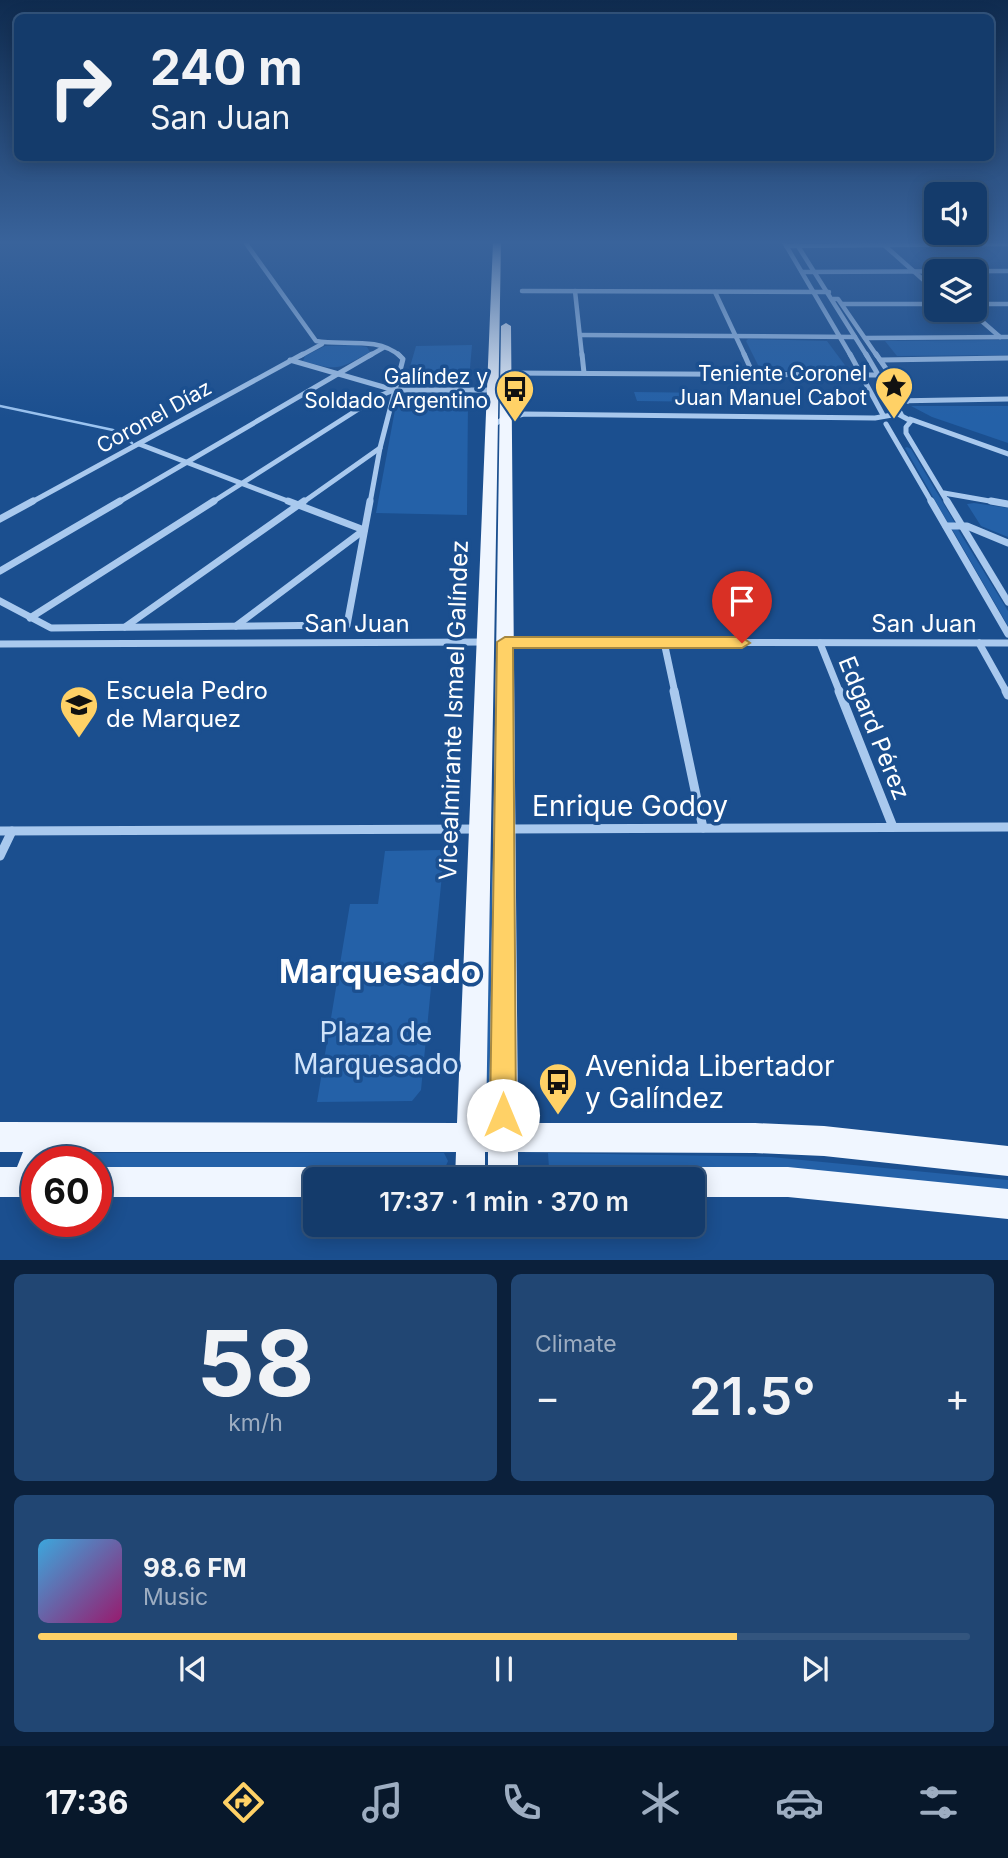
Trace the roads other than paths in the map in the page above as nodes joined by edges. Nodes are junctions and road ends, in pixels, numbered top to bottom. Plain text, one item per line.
1 (287, 301) edge
2 (498, 301) edge
3 (506, 301) edge
4 (576, 301) edge
5 (719, 301) edge
6 (820, 301) edge
7 (834, 301) edge
8 (839, 301) edge
9 (842, 304) junction
10 (924, 304) edge
11 (987, 304) edge
12 (1008, 304) edge
13 (983, 322) edge
14 (580, 335) junction
15 (735, 336) junction
16 (841, 337) junction
17 (855, 337) junction
18 (1000, 337) junction
19 (1008, 337) edge
20 (865, 338) junction
21 (313, 339) junction
22 (324, 343) junction
23 (383, 348) junction
24 (848, 350) junction
25 (862, 350) junction
26 (873, 350) junction
27 (309, 351) junction
28 (1008, 358) edge
29 (290, 360) junction
30 (880, 360) junction
31 (506, 373) junction
32 (584, 373) junction
33 (337, 374) junction
34 (753, 374) junction
35 (861, 375) junction
36 (877, 375) junction
37 (394, 390) junction
38 (499, 390) junction
39 (1008, 399) edge
40 (892, 401) junction
41 (908, 401) junction
42 (901, 415) junction
43 (882, 416) junction
44 (910, 419) junction
45 (499, 422) junction
46 (886, 424) junction
47 (906, 427) junction
48 (139, 443) junction
49 (380, 448) junction
50 (1008, 454) edge
51 (185, 462) junction
52 (240, 483) junction
53 (944, 493) junction
54 (1008, 504) edge
55 (299, 505) junction
56 (0, 519) edge
57 (946, 526) junction
58 (962, 526) junction
59 (364, 530) junction
60 (1008, 543) edge
61 (0, 571) edge
62 (0, 601) edge
63 (1008, 602) edge
64 (30, 618) junction
65 (236, 626) junction
66 (124, 628) junction
67 (1008, 634) edge
68 (495, 642) junction
69 (664, 642) junction
70 (820, 643) junction
71 (979, 643) junction
72 (1008, 643) edge
73 (0, 644) edge
74 (1008, 695) edge
75 (893, 827) junction
76 (1008, 827) edge
77 (703, 828) junction
78 (492, 829) junction
79 (0, 831) edge
80 (12, 831) junction
81 (0, 856) edge
82 (471, 1136) junction
83 (503, 1136) junction
84 (0, 1137) edge
85 (43, 1137) junction
86 (39, 1146) edge
87 (1008, 1161) edge
88 (470, 1167) edge
89 (503, 1167) edge
90 (112, 1182) edge
91 (303, 1182) edge
92 (705, 1182) edge
93 (1008, 1204) edge

1 - 21 street
2 - 38 main road, Vicealmirante Ismael Galíndez
3 - 31 main road, Vicealmirante Ismael Galíndez
4 - 14 street
5 - 15 street
6 - 16 street
7 - 17 street
8 - 9 street
9 - 10 street
9 - 20 street
11 - 12 street
13 - 18 street
14 - 15 street
14 - 32 street
15 - 16 street
15 - 34 street
16 - 17 street
16 - 24 street
17 - 25 street
18 - 19 street
18 - 20 street
20 - 26 street
21 - 22 street
21 - 27 street
22 - 23 street
22 - 27 street, Coronel Díaz
23 - 33 street
23 - 37 street
24 - 25 street
24 - 35 street
25 - 26 street
25 - 36 street
26 - 30 street
27 - 29 street, Coronel Díaz
28 - 30 street
29 - 33 street
29 - 48 street, Coronel Díaz
30 - 41 street
31 - 32 street
31 - 38 main road, Vicealmirante Ismael Galíndez
32 - 34 street
33 - 37 street
33 - 51 street
34 - 35 street
35 - 36 street
35 - 43 street
36 - 40 street
37 - 38 street
37 - 49 street
37 - 52 street
38 - 45 main road, Vicealmirante Ismael Galíndez
39 - 41 street
40 - 41 street
40 - 42 street
42 - 43 street
42 - 44 street
43 - 45 street
43 - 46 street
44 - 47 street
44 - 50 street
45 - 68 main road, Vicealmirante Ismael Galíndez
46 - 47 street
46 - 57 street
47 - 53 street
48 - 51 street
48 - 56 street, Coronel Díaz
49 - 55 street
49 - 59 street
51 - 52 street
51 - 61 street
52 - 55 street
52 - 64 street
53 - 54 street
53 - 58 street
55 - 59 street
55 - 66 street
57 - 58 street
57 - 67 street
58 - 60 street
58 - 63 street
59 - 65 street
59 - 65 street
62 - 64 street
64 - 66 street
65 - 66 street
68 - 69 street, San Juan
68 - 73 street, San Juan
68 - 78 main road, Vicealmirante Ismael Galíndez
69 - 70 street, San Juan
69 - 77 street
70 - 71 street, San Juan
70 - 75 street, Edgard Pérez
71 - 72 street, San Juan
71 - 74 street
75 - 76 street, Enrique Godoy
75 - 77 street, Enrique Godoy
77 - 78 street, Enrique Godoy
78 - 80 street, Enrique Godoy
78 - 82 main road, Vicealmirante Ismael Galíndez
78 - 83 main road, Vicealmirante Ismael Galíndez
79 - 80 street, Enrique Godoy
80 - 81 street
82 - 83 main road
82 - 85 main road
82 - 88 main road, Vicealmirante Ismael Galíndez
83 - 87 main road
83 - 89 main road, Vicealmirante Ismael Galíndez
84 - 85 main road
85 - 86 main road
90 - 91 main road
92 - 93 main road

